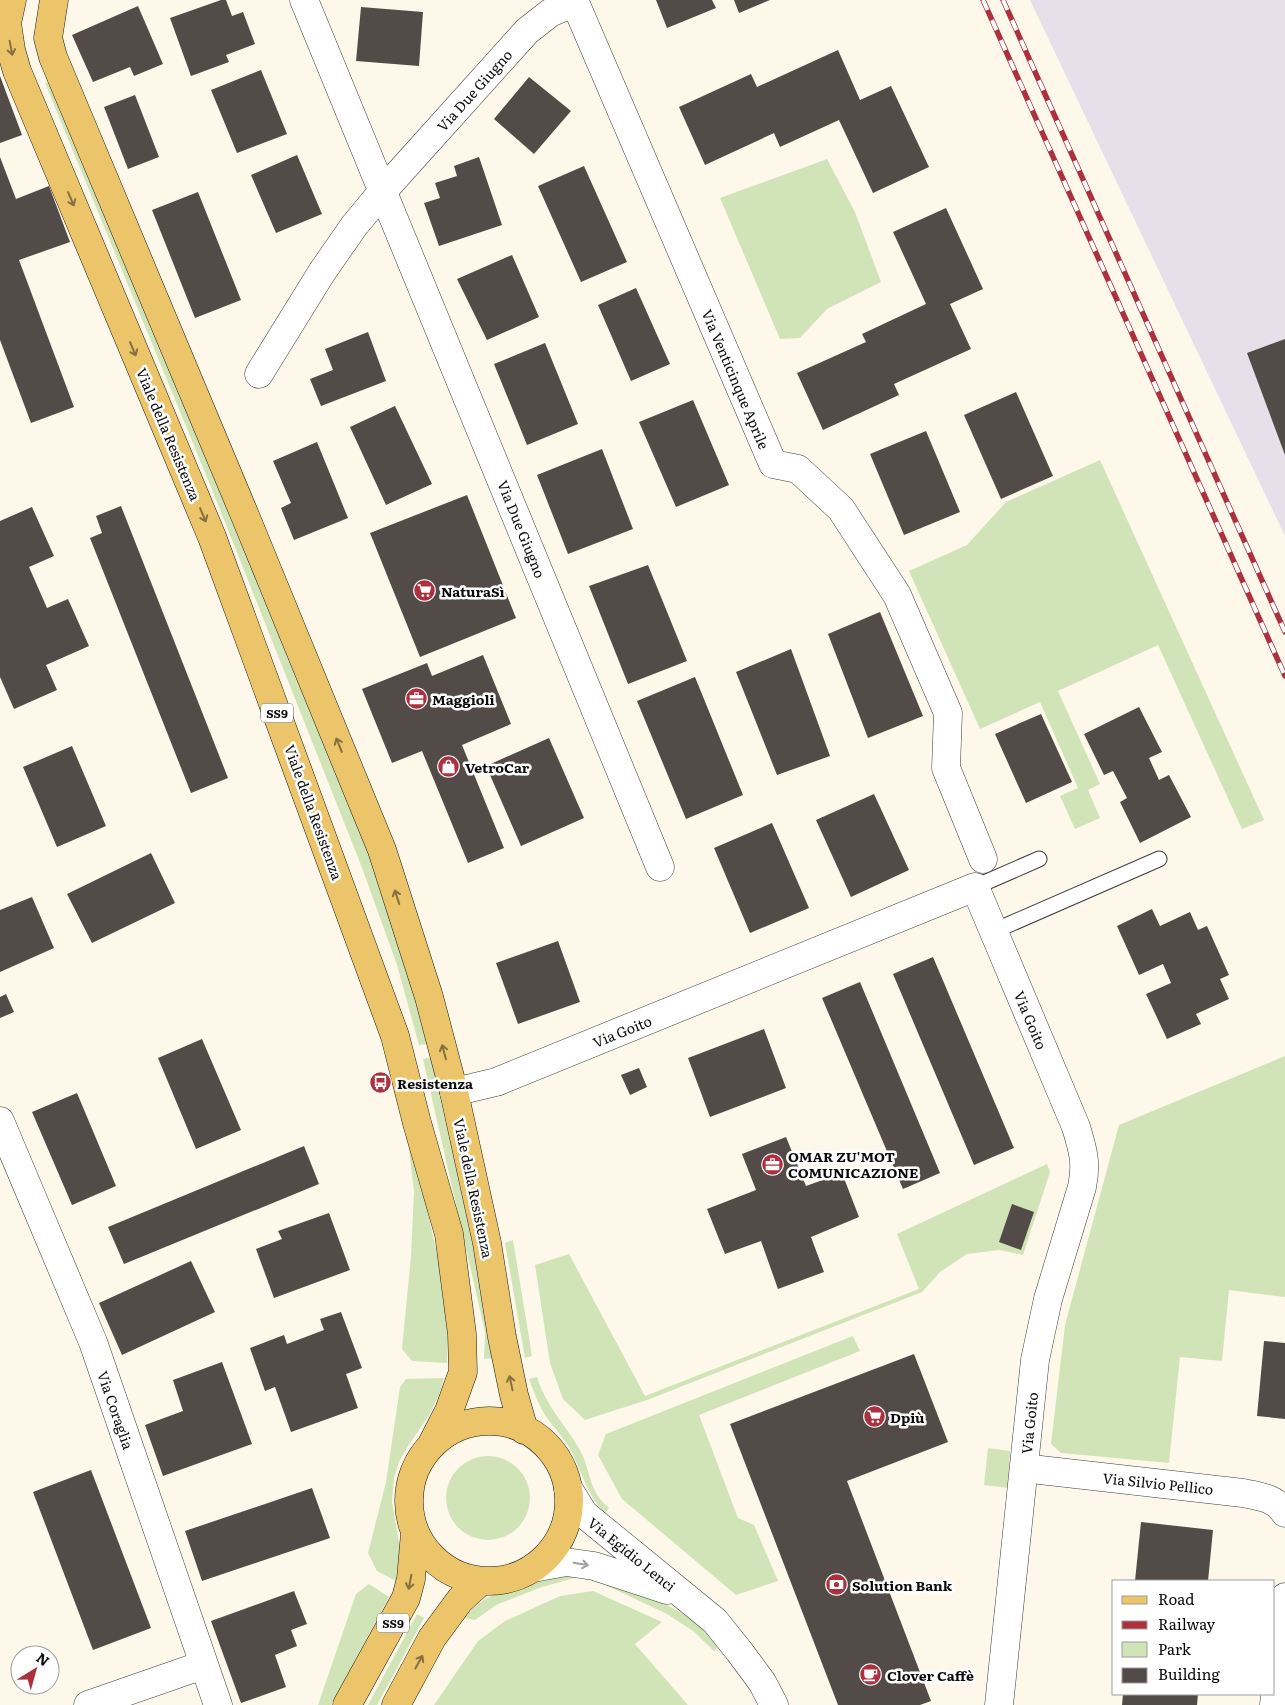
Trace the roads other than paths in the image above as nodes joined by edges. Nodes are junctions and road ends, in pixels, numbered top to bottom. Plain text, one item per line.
1 (12, 0) edge
2 (54, 0) edge
3 (304, 0) edge
4 (575, 1) edge
5 (383, 191) junction
6 (259, 374) dead end
7 (983, 859) dead end
8 (1159, 859) dead end
9 (1039, 860) dead end
10 (660, 867) dead end
11 (975, 888) junction
12 (994, 931) junction
13 (454, 1092) junction
14 (0, 1121) edge
15 (524, 1430) junction
16 (432, 1444) junction
17 (1025, 1467) junction
18 (568, 1488) junction
19 (1285, 1513) edge
20 (415, 1533) junction
21 (533, 1568) junction
22 (482, 1581) junction
23 (682, 1595) junction
24 (1285, 1597) edge
25 (203, 1665) junction
26 (88, 1705) edge
27 (218, 1705) edge
28 (347, 1705) edge
29 (396, 1705) edge
30 (774, 1705) edge
31 (1000, 1705) edge
32 (1274, 1705) edge

1 -> 16 main road, Viale della Resistenza / SS9
13 -> 2 main road, Viale della Resistenza
3 - 5 street, Via Due Giugno
4 - 5 street, Via Due Giugno
4 - 7 street, Via Venticinque Aprile
5 - 6 street, Via Due Giugno
5 - 10 street, Via Due Giugno
8 - 12 lane
9 - 11 lane
11 - 12 street, Via Goito
11 - 13 street, Via Goito
12 - 17 street, Via Goito
15 -> 13 main road, Viale della Resistenza
14 - 25 street, Via Coraglia
15 - 16 main road, Viale della Resistenza
15 - 18 main road, Viale della Resistenza
16 - 20 main road, Viale della Resistenza
17 - 19 street, Via Silvio Pellico
17 - 31 street, Via Goito
18 - 21 main road, Viale della Resistenza
18 - 23 street, Via Egidio Lenci
20 - 22 main road, Viale della Resistenza
20 -> 28 main road, Viale della Resistenza / SS9
21 - 22 main road, Viale della Resistenza
21 -> 23 street, Via Egidio Lenci
29 -> 22 main road
23 - 30 street, Via Egidio Lenci
24 - 32 street
25 - 26 street
25 - 27 street, Via Coraglia

